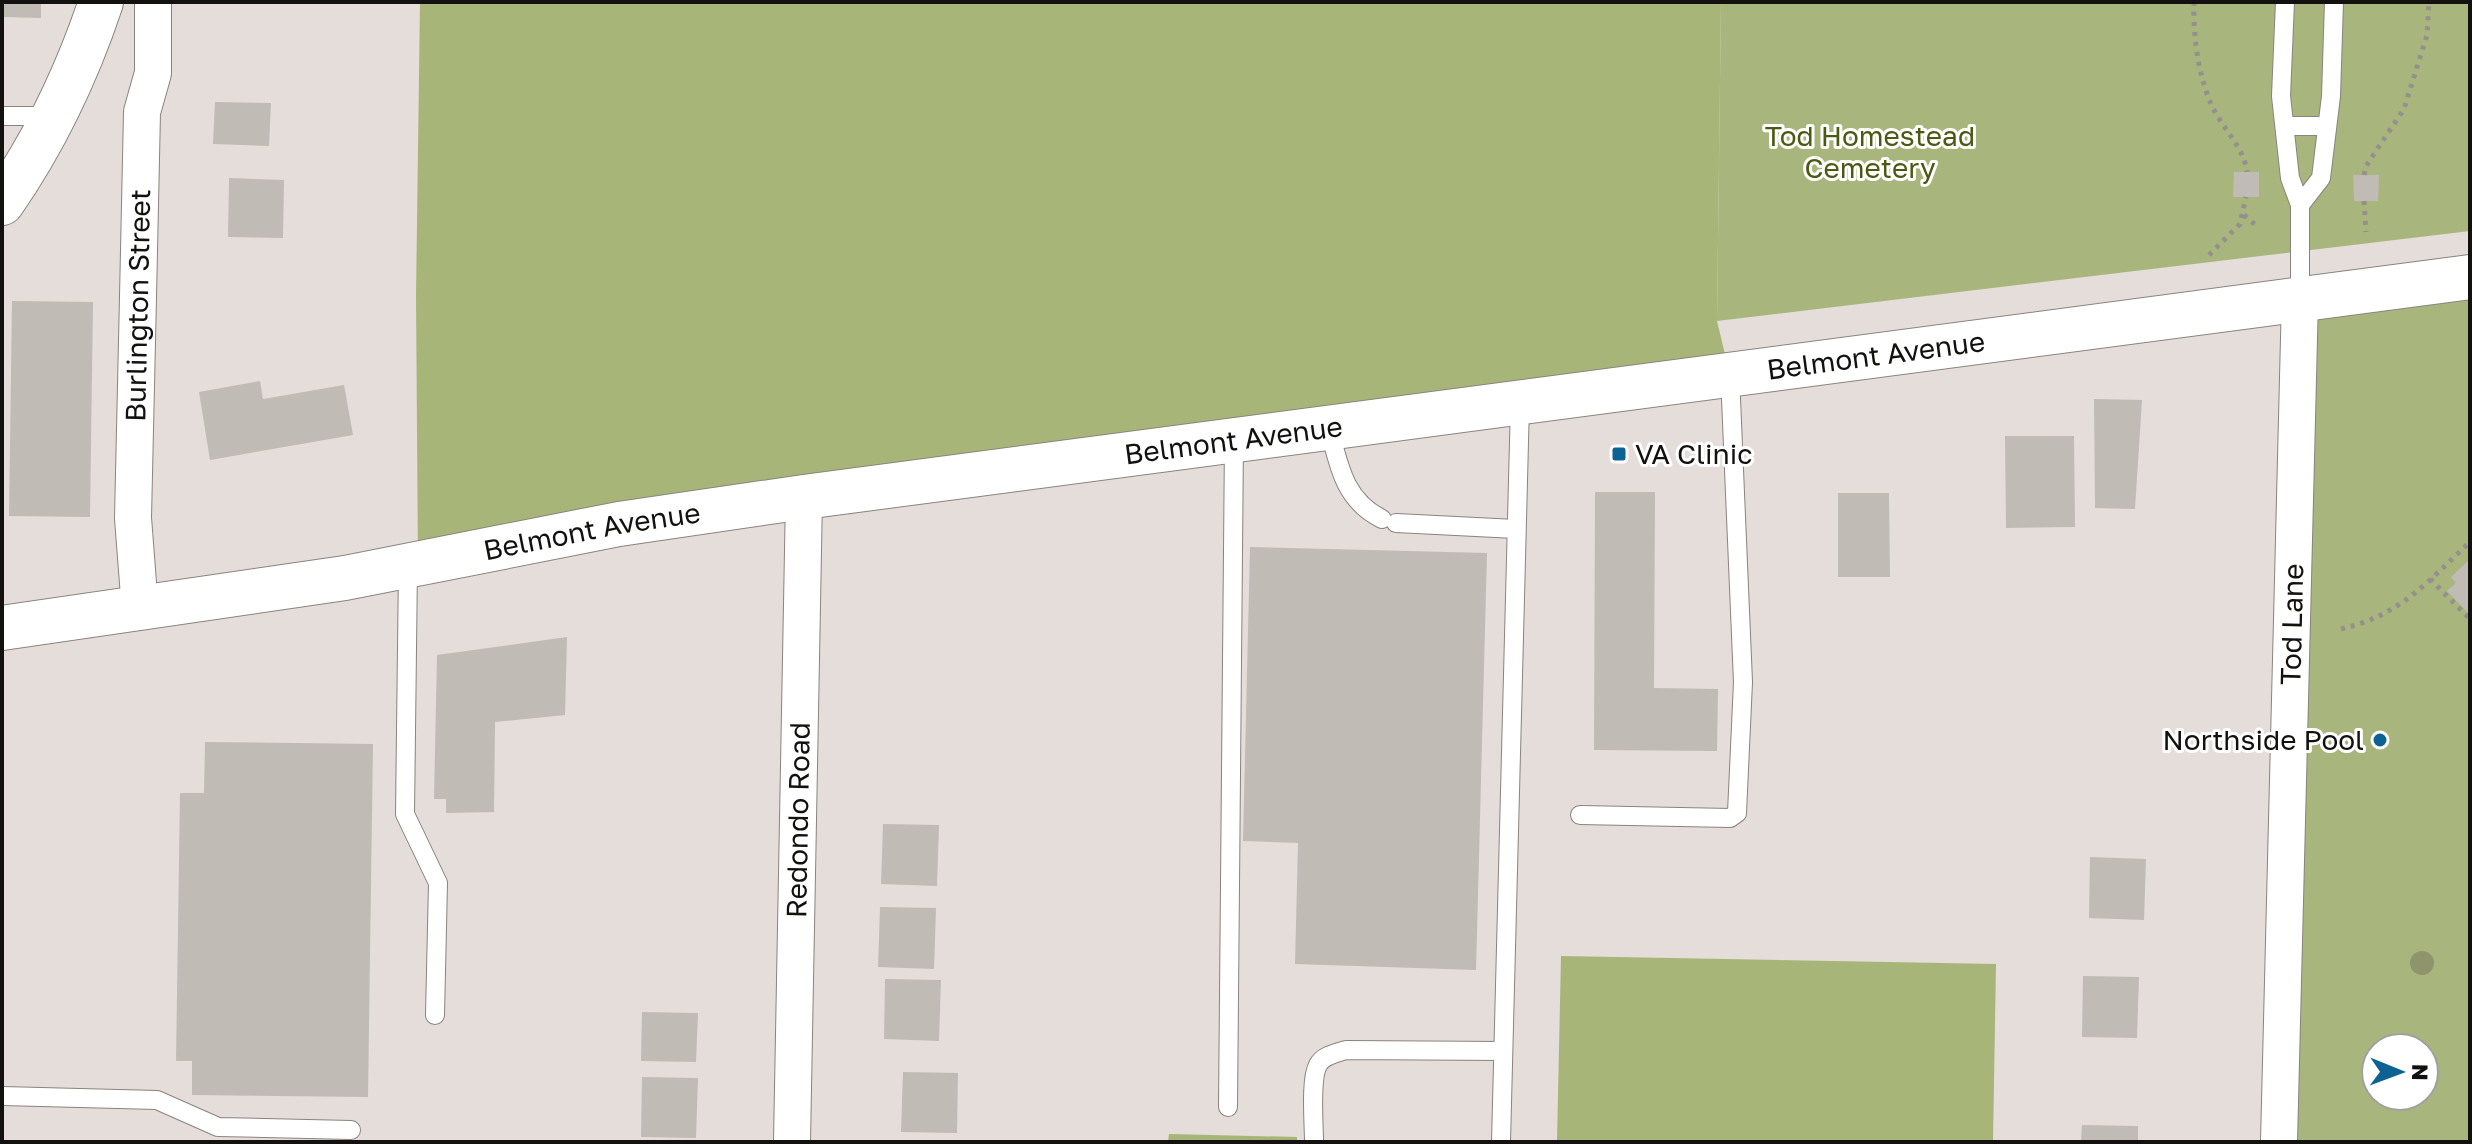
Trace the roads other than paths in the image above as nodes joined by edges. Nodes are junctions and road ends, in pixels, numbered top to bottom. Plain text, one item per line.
1 (101, 2) edge
2 (153, 2) edge
3 (2285, 2) edge
4 (2334, 2) edge
5 (2, 116) edge
6 (54, 116) junction
7 (2285, 126) junction
8 (2327, 126) junction
9 (2, 203) edge
10 (2300, 205) junction
11 (2470, 277) edge
12 (2300, 298) junction
13 (1730, 375) junction
14 (1520, 403) junction
15 (1329, 428) junction
16 (1234, 440) junction
17 (804, 497) junction
18 (1516, 529) junction
19 (408, 566) junction
20 (140, 609) junction
21 (2, 628) edge
22 (1580, 815) dead end
23 (435, 1015) dead end
24 (1503, 1051) junction
25 (2, 1096) edge
26 (1228, 1107) dead end
27 (351, 1130) dead end
28 (792, 1142) edge
29 (1314, 1142) edge
30 (1501, 1142) edge
31 (2279, 1142) edge

1 - 6 main road
2 - 20 street, Burlington Street
3 - 7 lane
4 - 8 lane
5 - 6 lane
6 - 9 main road
7 - 8 lane
7 - 10 lane
8 - 10 lane
10 - 12 lane
11 - 12 main road, Belmont Avenue
12 - 13 main road, Belmont Avenue
12 - 31 street, Tod Lane
13 - 14 main road, Belmont Avenue
13 - 22 lane
14 - 15 main road, Belmont Avenue
14 - 18 lane
15 - 16 main road, Belmont Avenue
15 - 18 lane
16 - 17 main road, Belmont Avenue
16 - 26 lane
17 - 19 main road, Belmont Avenue
17 - 28 street, Redondo Road
18 - 24 lane
19 - 20 main road, Belmont Avenue
19 - 23 lane
20 - 21 main road, Belmont Avenue
24 - 29 lane
24 - 30 lane
25 - 27 lane

